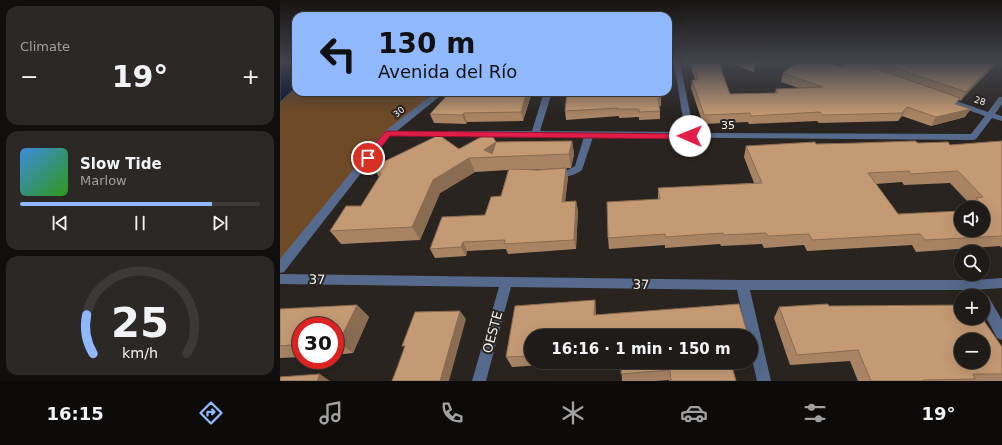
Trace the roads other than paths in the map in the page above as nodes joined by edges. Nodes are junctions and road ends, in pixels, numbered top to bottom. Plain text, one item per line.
1 (680, 80) edge
2 (436, 96) edge
3 (547, 96) edge
4 (940, 98) edge
5 (1002, 99) edge
6 (991, 115) junction
7 (1002, 119) edge
8 (388, 134) junction
9 (535, 134) junction
10 (588, 135) junction
11 (690, 136) junction
12 (544, 174) edge
13 (280, 268) edge
14 (280, 279) edge
15 (506, 283) junction
16 (1002, 283) edge
17 (742, 285) junction
18 (974, 285) junction
19 (977, 289) edge
20 (990, 312) edge
21 (1002, 333) edge
22 (479, 381) edge
23 (764, 381) edge

1 - 11 street
2 - 8 street, 30
3 - 9 street
4 - 6 street, 28
5 - 6 street, 35
6 - 7 street, 28
6 - 11 street, 35
8 - 9 street, 35
8 - 13 street, 30
9 - 10 street, 35
10 - 11 street, 35
10 - 12 street
14 - 15 street, 37
15 - 17 street, 37
15 - 22 street, OESTE
16 - 18 street, 37
17 - 18 street, 37
17 - 23 street
18 - 19 street
20 - 21 street

